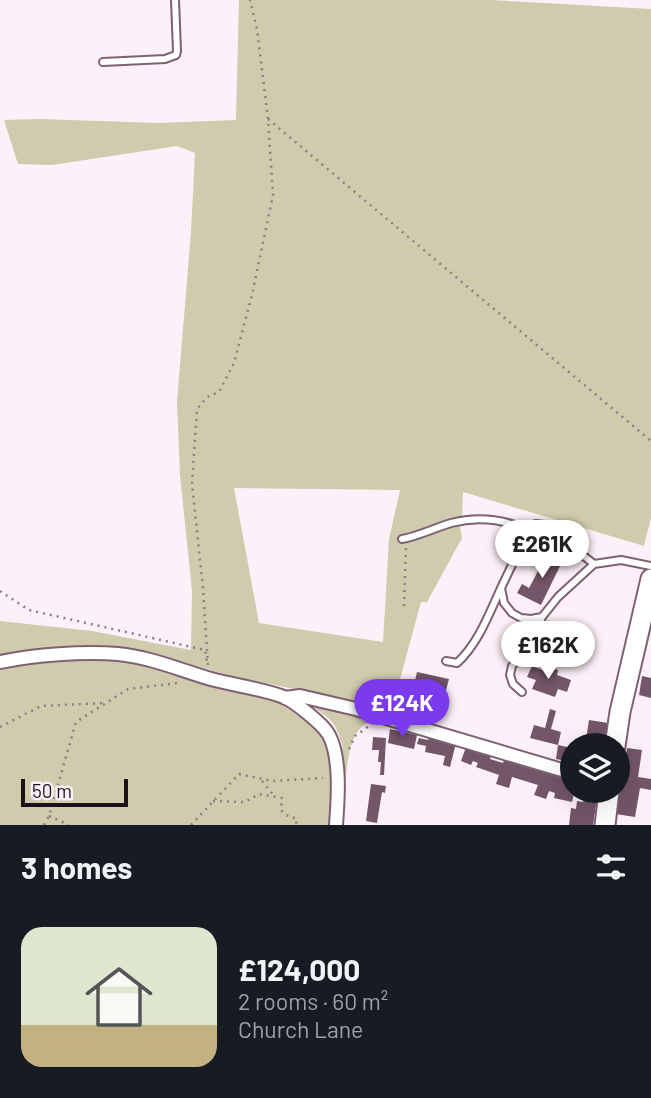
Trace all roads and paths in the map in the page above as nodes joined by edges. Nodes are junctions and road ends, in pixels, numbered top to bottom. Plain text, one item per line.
1 (175, 0) edge
2 (250, 0) edge
3 (103, 62) dead end
4 (268, 119) junction
5 (651, 441) edge
6 (528, 530) junction
7 (405, 539) joint
8 (594, 564) junction
9 (651, 566) edge
10 (651, 579) edge
11 (501, 588) junction
12 (0, 591) edge
13 (404, 606) dead end
14 (542, 617) junction
15 (446, 661) dead end
16 (0, 662) edge
17 (209, 679) junction
18 (182, 682) dead end
19 (522, 692) dead end
20 (285, 698) junction
21 (106, 703) junction
22 (399, 722) junction
23 (0, 727) edge
24 (617, 733) edge
25 (348, 753) dead end
26 (560, 769) edge
27 (337, 776) junction
28 (259, 779) junction
29 (275, 797) junction
30 (213, 801) junction
31 (608, 803) edge
32 (49, 816) junction
33 (44, 825) edge
34 (69, 825) edge
35 (191, 825) edge
36 (296, 825) edge
37 (336, 825) edge
38 (605, 825) edge

1 - 3 lane
2 - 4 path
4 - 5 path
4 - 17 path
6 - 7 lane
6 - 8 lane
6 - 11 lane
7 - 13 path
8 - 9 lane
8 - 14 lane
10 - 24 main road
11 - 14 lane
11 - 15 lane
12 - 17 path
14 - 19 lane
16 - 17 street
17 - 20 street
18 - 21 path
20 - 22 street
20 - 27 street
21 - 23 path
21 - 32 path
22 - 25 path
22 - 26 street
27 - 28 path
27 - 37 street
28 - 29 path
28 - 30 path
29 - 30 path
29 - 36 path
30 - 35 path
31 - 38 main road
32 - 33 path
32 - 34 path

